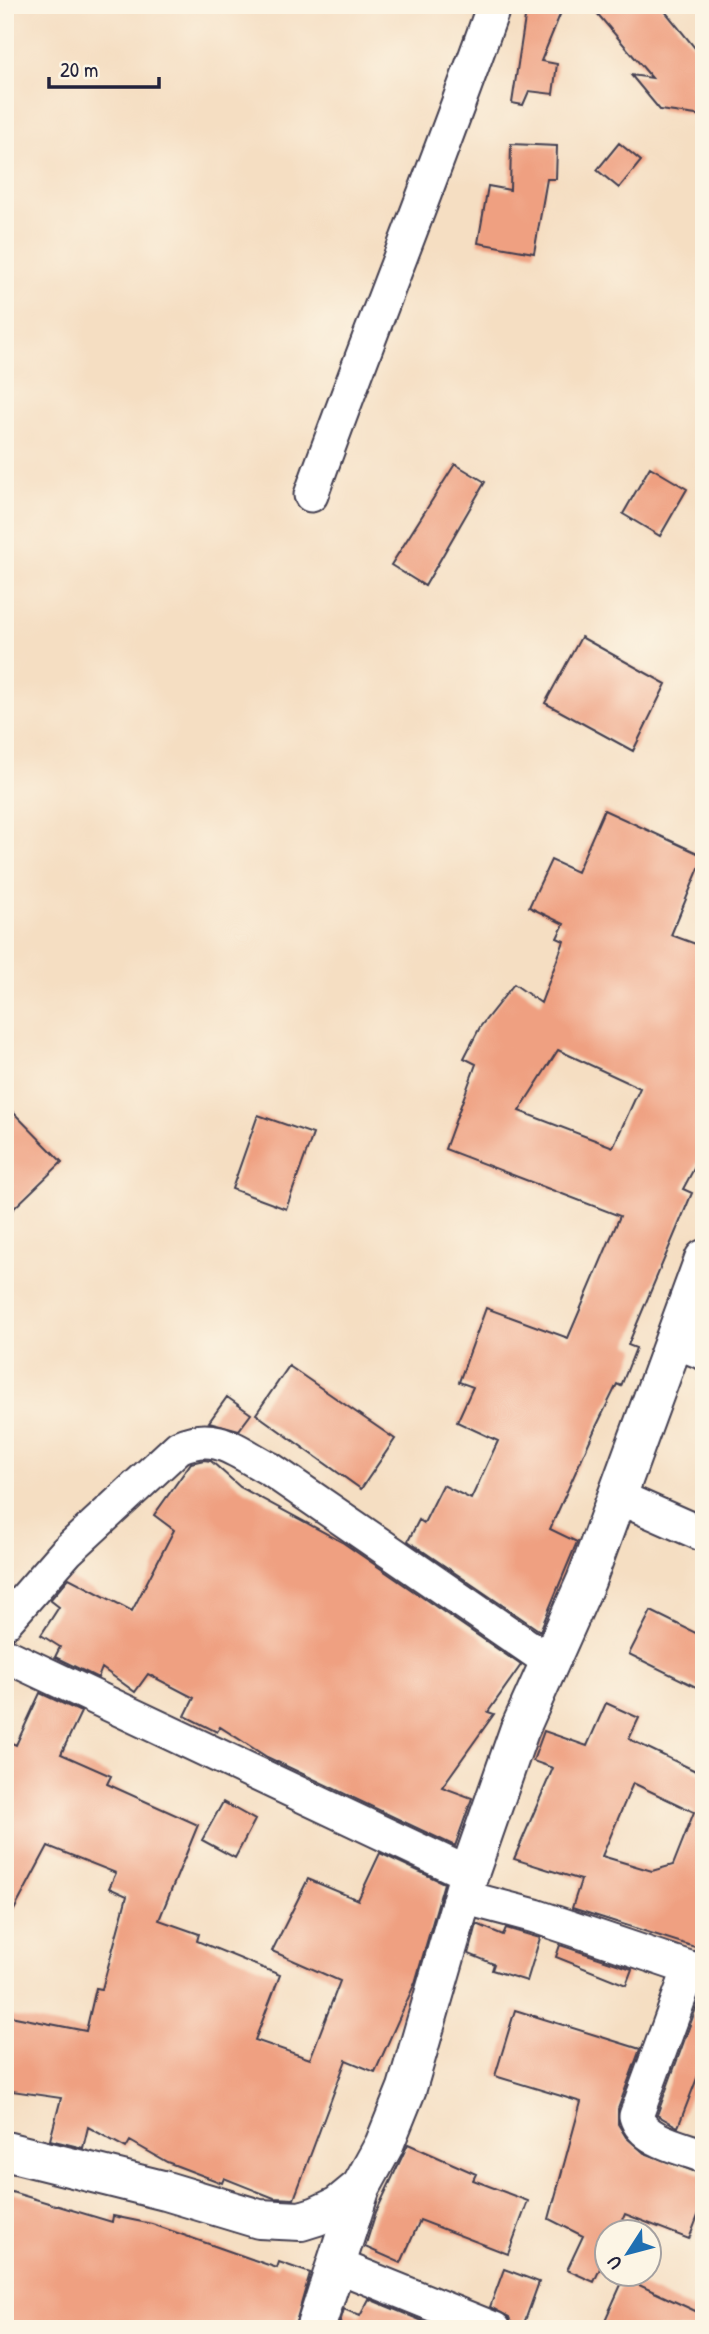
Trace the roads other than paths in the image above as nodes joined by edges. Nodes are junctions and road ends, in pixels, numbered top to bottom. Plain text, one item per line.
1 (494, 5) edge
2 (311, 495) dead end
3 (704, 1259) edge
4 (689, 1347) edge
5 (618, 1497) junction
6 (704, 1535) edge
7 (5, 1622) edge
8 (5, 1655) edge
9 (549, 1661) junction
10 (466, 1885) junction
11 (697, 1971) edge
12 (5, 2151) edge
13 (704, 2156) edge
14 (360, 2187) junction
15 (336, 2265) junction
16 (315, 2329) edge
17 (494, 2329) edge

1 - 2 street
3 - 4 main road
4 - 5 main road
5 - 6 street
5 - 9 main road
7 - 9 street
8 - 10 street
9 - 10 main road
10 - 11 street
10 - 14 main road
11 - 13 street
12 - 14 main road
14 - 15 main road
15 - 16 main road
15 - 17 street

